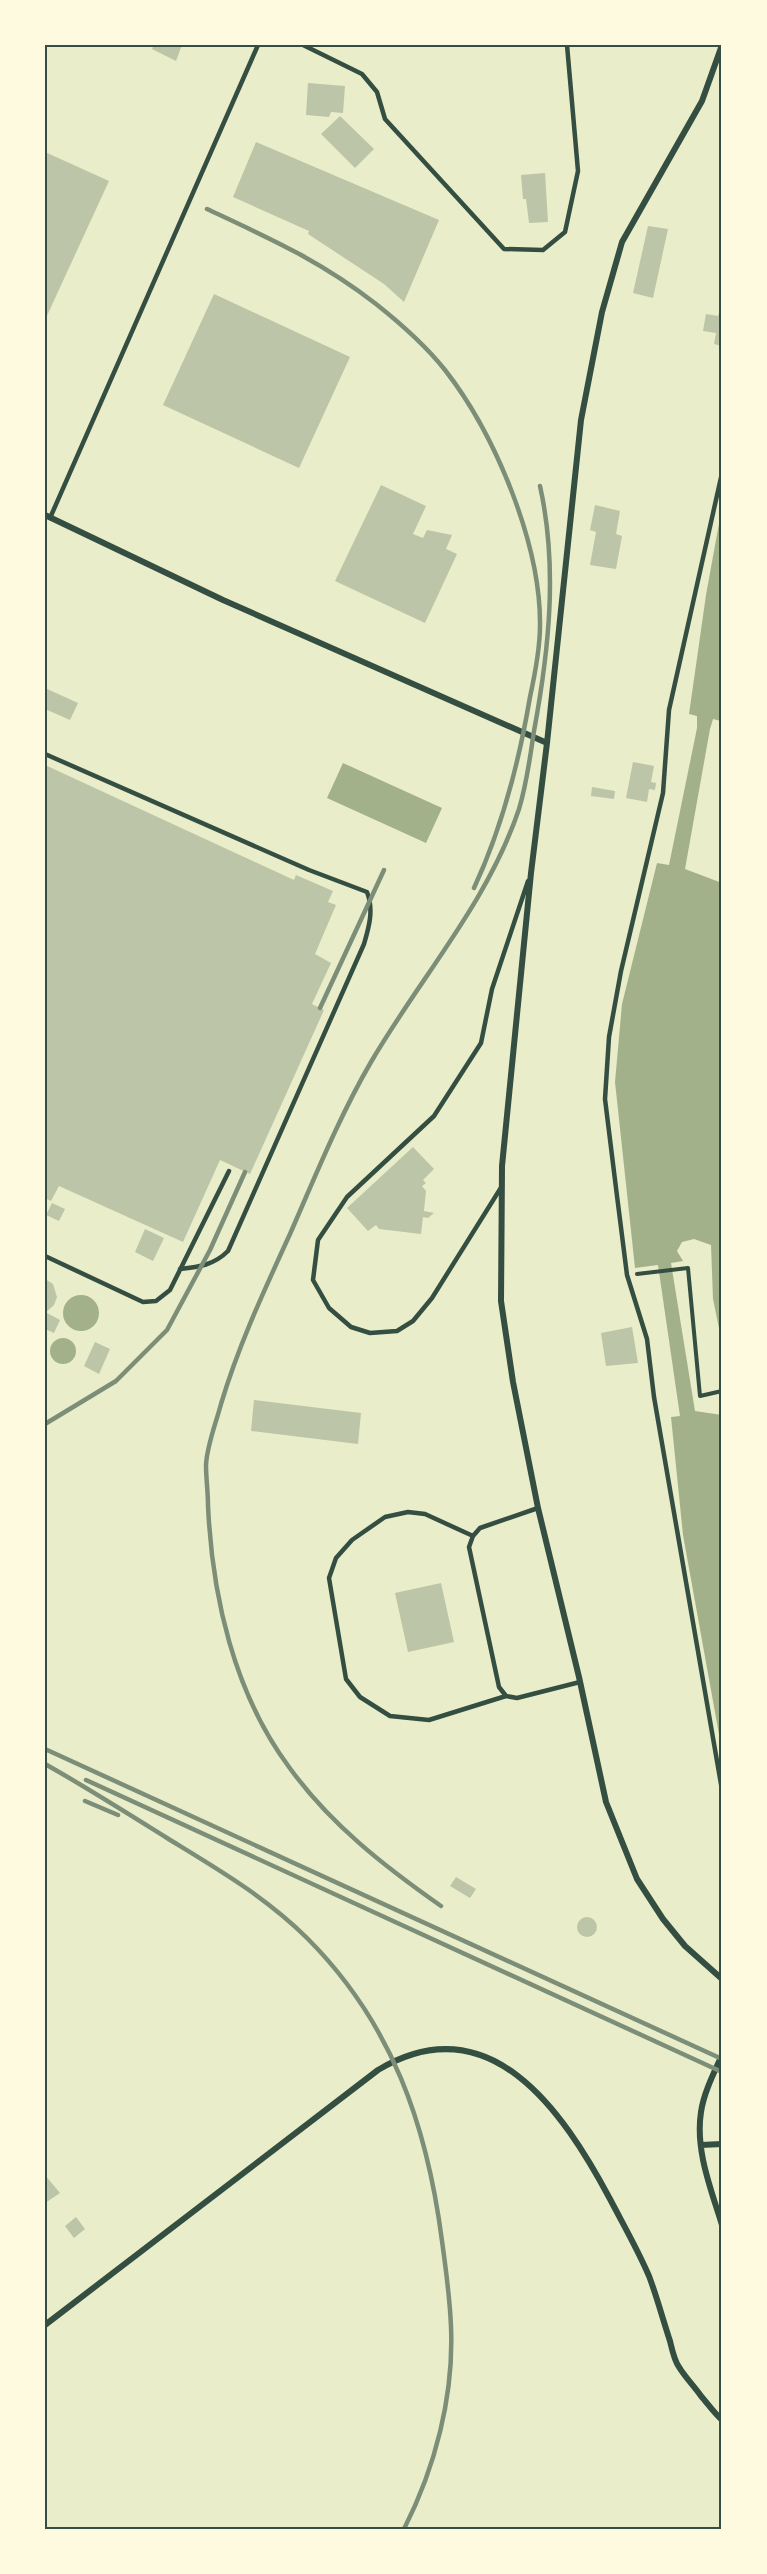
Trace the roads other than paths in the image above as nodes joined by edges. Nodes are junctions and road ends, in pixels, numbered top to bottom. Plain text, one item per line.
1 (258, 45) edge
2 (303, 45) edge
3 (567, 45) edge
4 (722, 45) edge
5 (722, 473) edge
6 (47, 516) edge
7 (547, 742) junction
8 (45, 754) edge
9 (531, 873) junction
10 (229, 1171) dead end
11 (502, 1186) junction
12 (45, 1256) edge
13 (180, 1269) junction
14 (538, 1508) junction
15 (474, 1536) junction
16 (580, 1682) junction
17 (506, 1696) junction
18 (722, 1790) edge
19 (722, 1979) edge
20 (722, 2055) edge
21 (722, 2144) edge
22 (701, 2145) junction
23 (722, 2225) edge
24 (45, 2325) edge
25 (722, 2420) edge

1 - 6 lane
2 - 3 lane
4 - 7 street
5 - 18 lane
6 - 7 street
7 - 9 street
8 - 13 lane
9 - 11 street
9 - 11 lane
10 - 13 lane
11 - 14 street
12 - 13 lane
14 - 15 lane
14 - 16 street
15 - 17 lane
15 - 17 lane
16 - 17 lane
16 - 19 street
20 - 22 street
21 - 22 street
22 - 23 street
24 - 25 street

